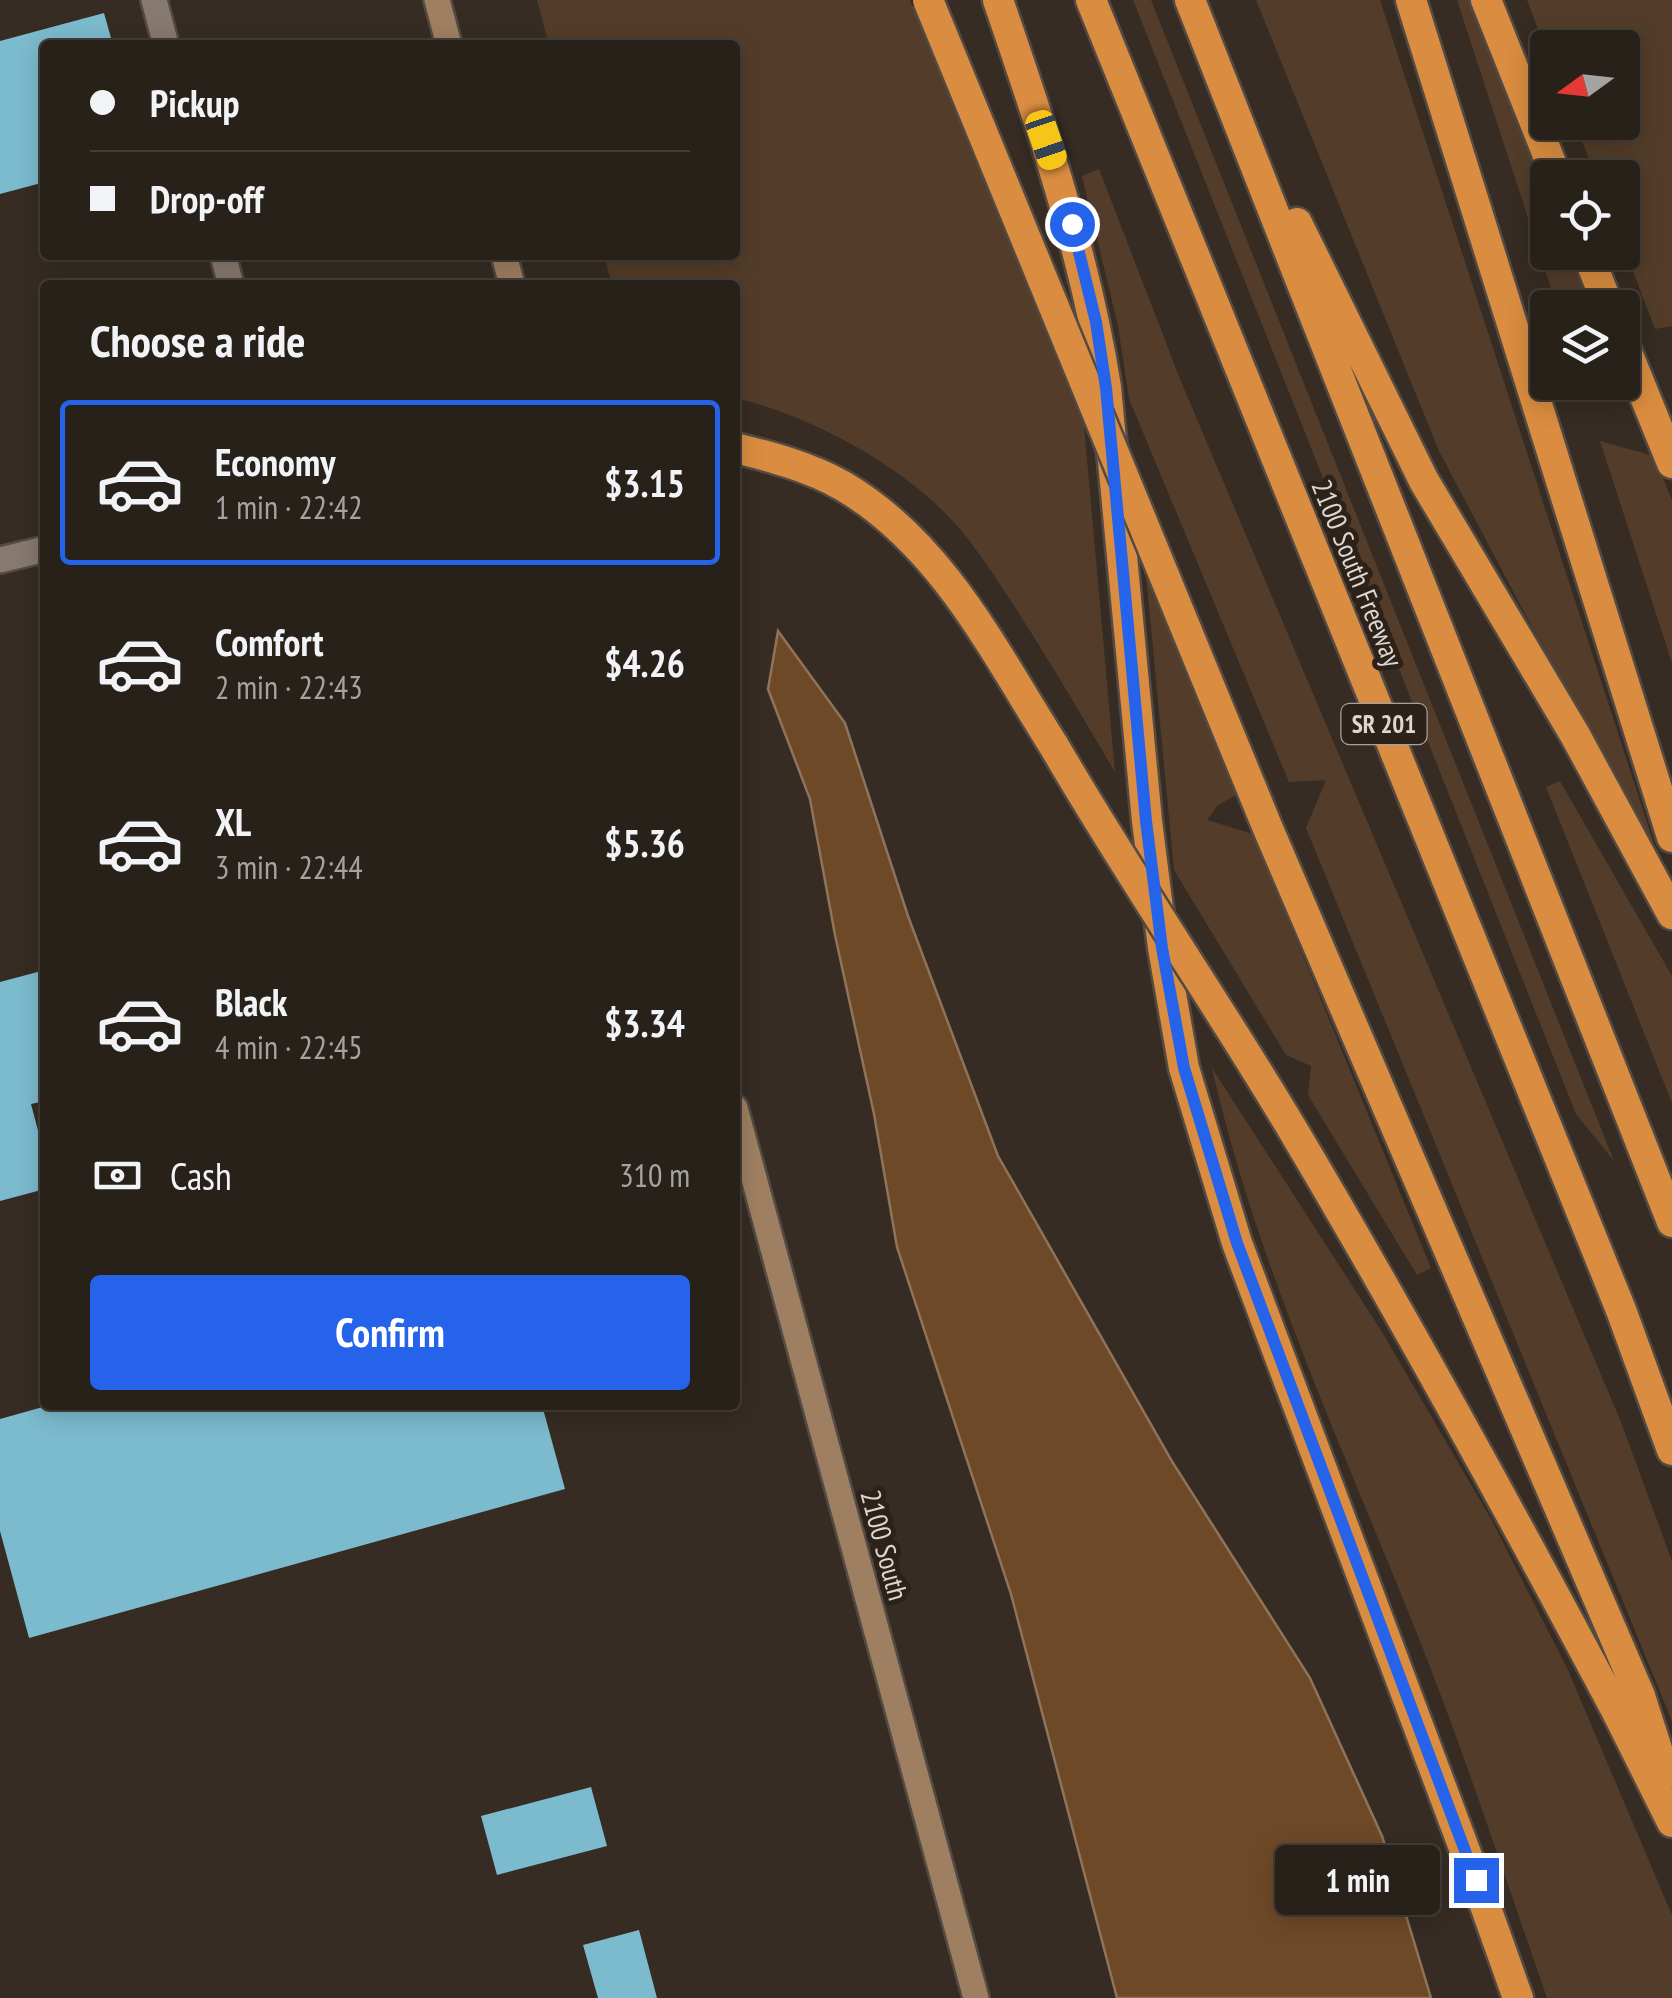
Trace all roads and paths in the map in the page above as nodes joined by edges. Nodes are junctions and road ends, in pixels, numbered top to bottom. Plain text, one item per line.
1 (154, 0) edge
2 (437, 0) edge
3 (928, 0) edge
4 (998, 0) edge
5 (1091, 0) edge
6 (1410, 0) edge
7 (1486, 0) edge
8 (1194, 11) edge
9 (165, 40) edge
10 (448, 40) edge
11 (1550, 160) edge
12 (1640, 384) edge
13 (740, 449) edge
14 (1668, 453) edge
15 (40, 550) edge
16 (0, 560) edge
17 (1672, 837) edge
18 (1672, 914) edge
19 (740, 1126) edge
20 (1672, 1222) edge
21 (1672, 1450) edge
22 (1628, 1704) junction
23 (1672, 1796) edge
24 (1672, 1822) edge
25 (976, 1998) edge
26 (1518, 1998) edge

1 - 9 street
2 - 10 main road
3 - 22 highway, bridge
4 - 26 highway
5 - 21 highway, 2100 South Freeway / SR 201
6 - 17 highway
7 - 11 highway
8 - 18 highway
8 - 20 highway, 2100 South Freeway / SR 201
12 - 14 highway
13 - 22 highway, bridge
15 - 16 street
19 - 25 main road, 2100 South
22 - 23 highway
22 - 24 highway

